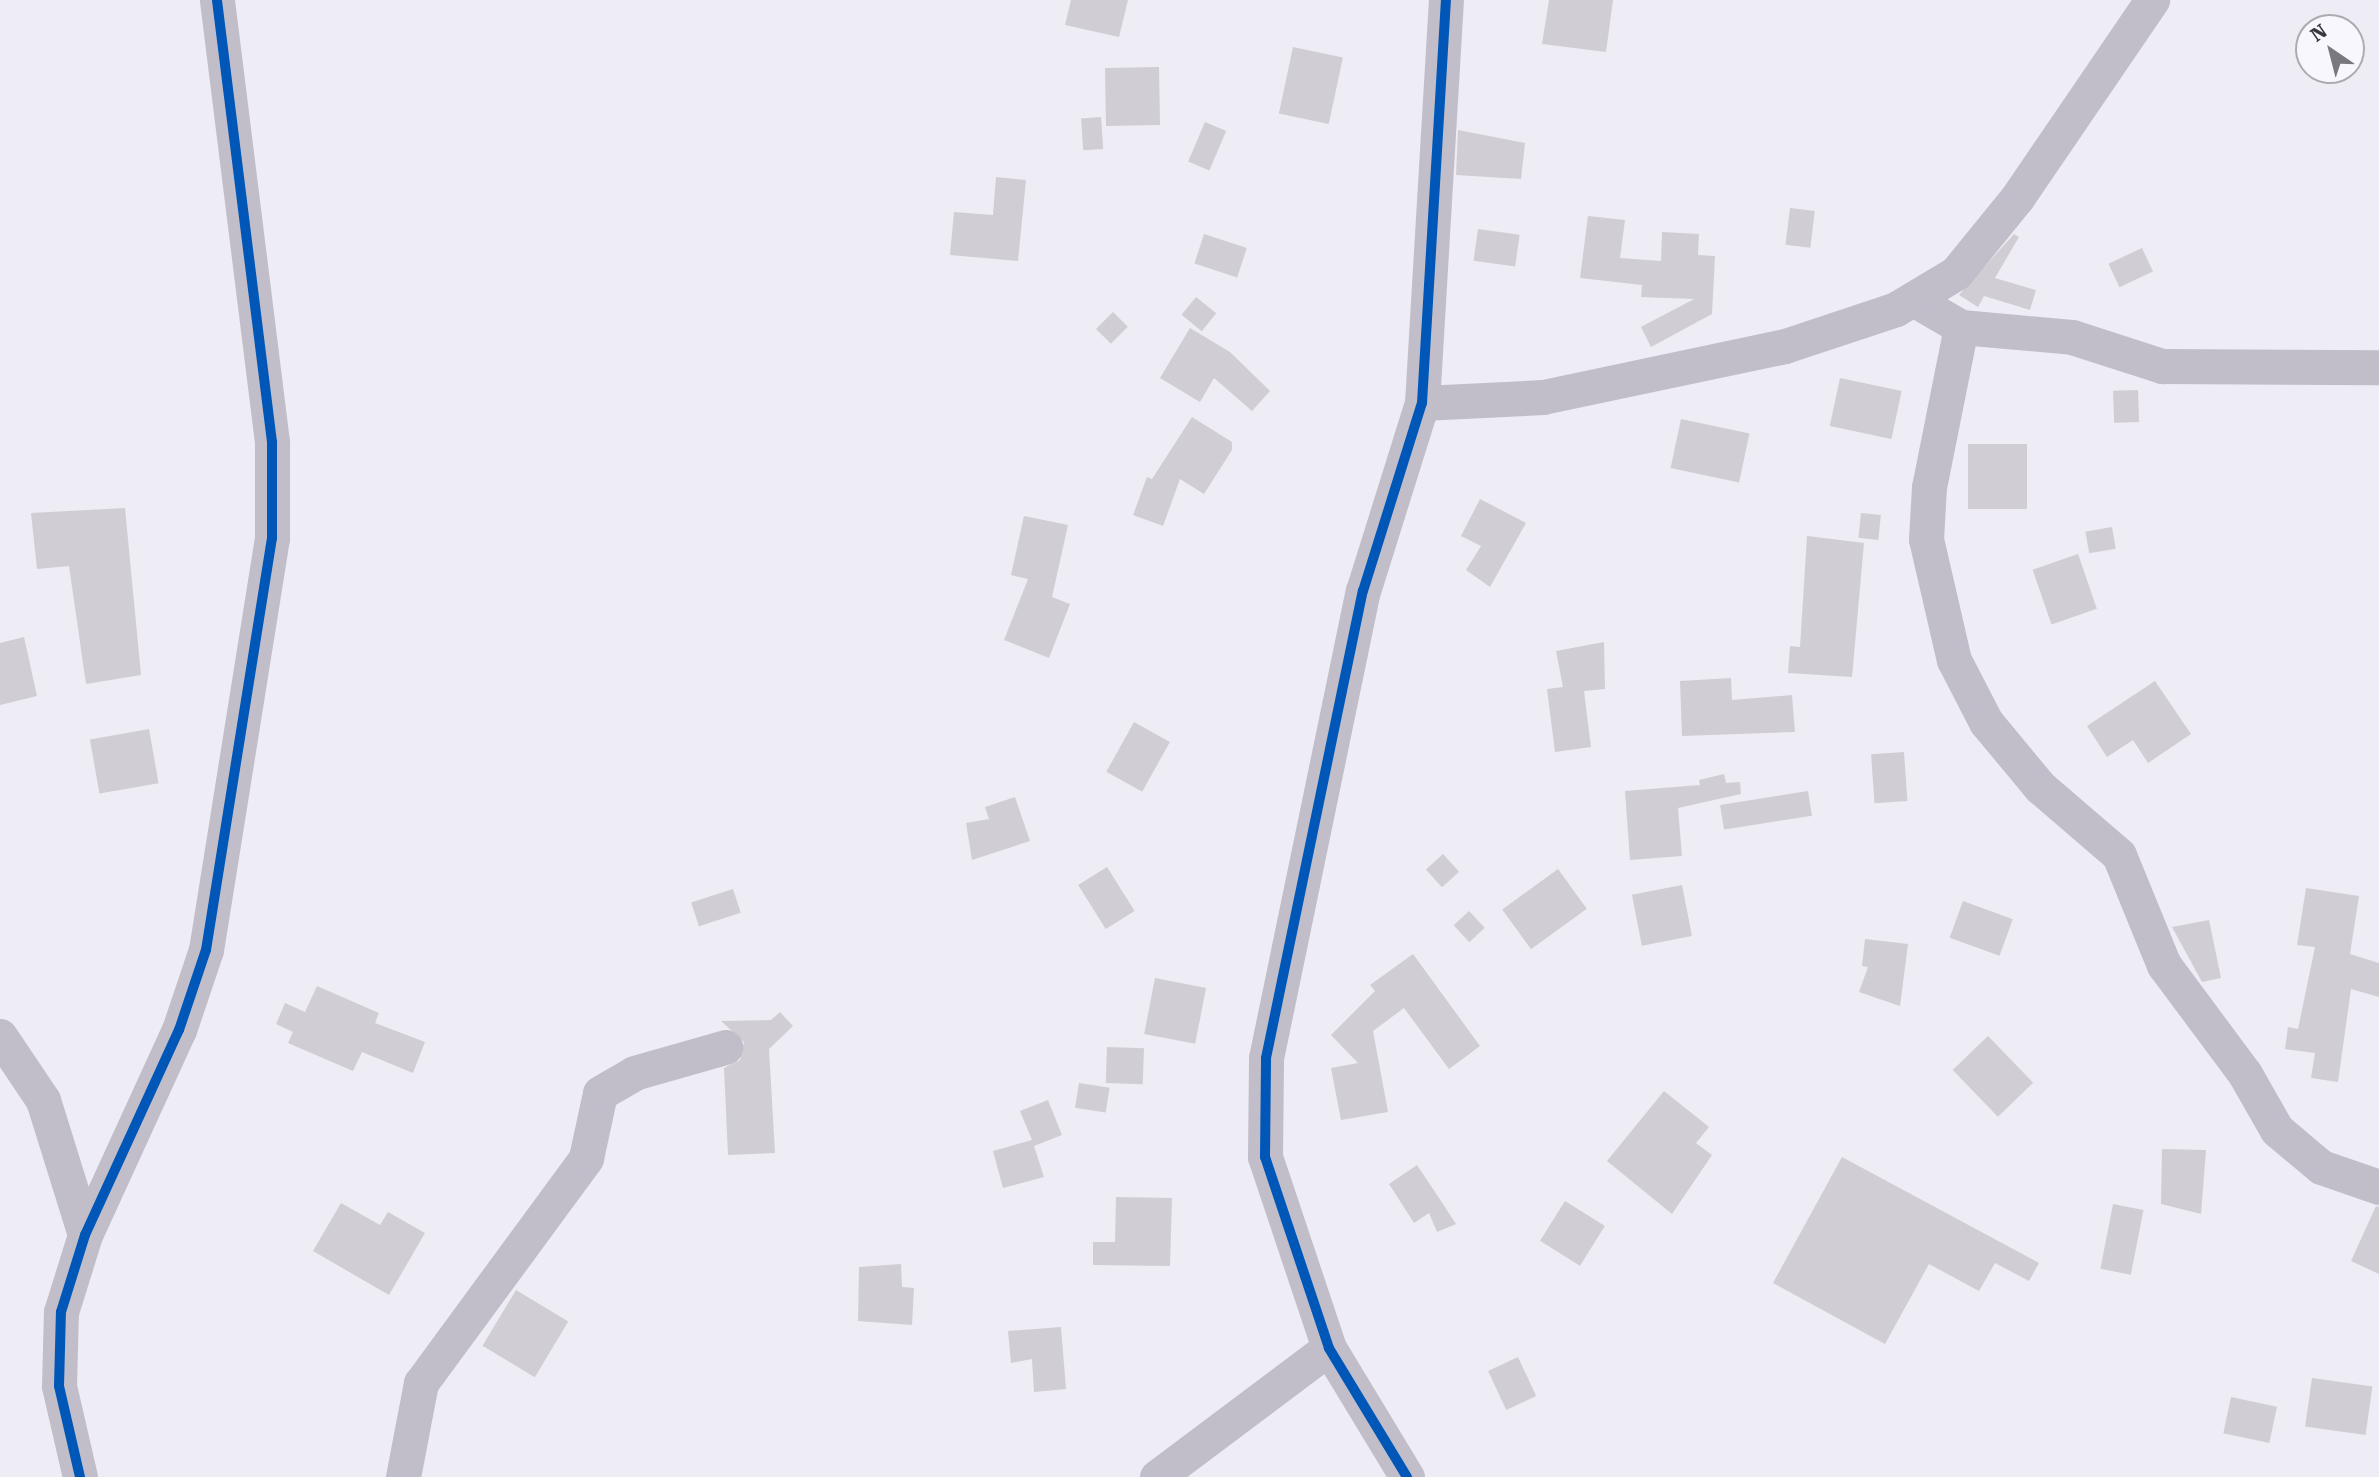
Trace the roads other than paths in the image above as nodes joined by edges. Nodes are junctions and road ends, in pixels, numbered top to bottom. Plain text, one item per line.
1 (217, 0) edge
2 (1446, 0) edge
3 (2152, 0) edge
4 (1913, 299) junction
5 (1961, 327) junction
6 (2379, 367) edge
7 (1422, 403) junction
8 (0, 1036) edge
9 (725, 1047) dead end
10 (2379, 1187) edge
11 (85, 1235) junction
12 (1329, 1348) junction
13 (80, 1477) edge
14 (403, 1477) edge
15 (1157, 1477) edge
16 (1407, 1477) edge

1 - 11 street
2 - 7 street
3 - 4 street
4 - 5 street
4 - 7 street
5 - 6 street
5 - 10 street
7 - 12 street
8 - 11 street
9 - 14 street
11 - 13 street
12 - 15 street
12 - 16 street

